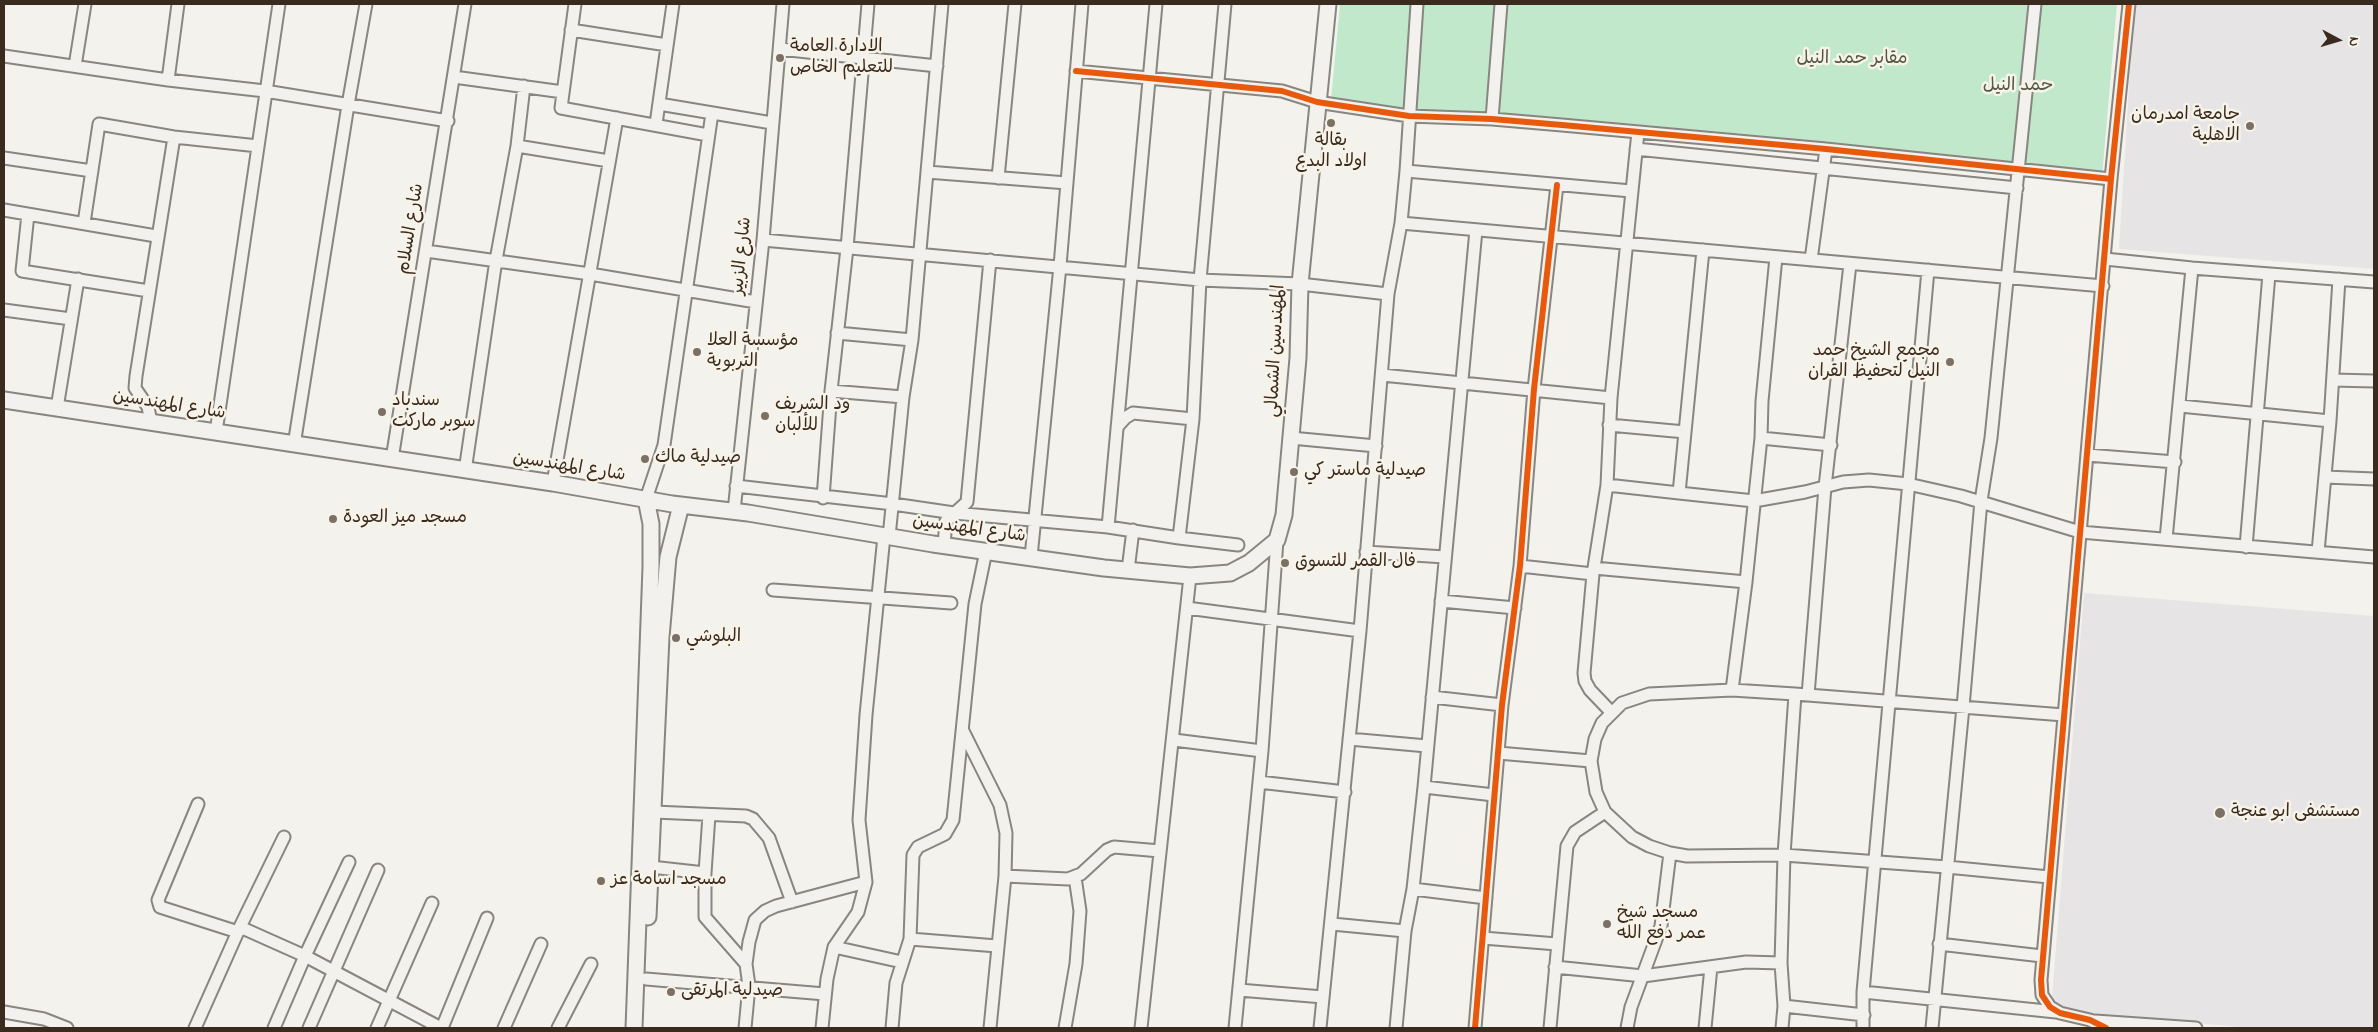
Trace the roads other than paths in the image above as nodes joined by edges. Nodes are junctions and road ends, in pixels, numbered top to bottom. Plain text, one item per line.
1 (85, 4) edge
2 (178, 4) edge
3 (279, 4) edge
4 (366, 4) edge
5 (465, 4) edge
6 (575, 4) edge
7 (673, 4) edge
8 (783, 4) edge
9 (868, 4) edge
10 (942, 4) edge
11 (1015, 4) edge
12 (1082, 4) edge
13 (1156, 4) edge
14 (1225, 4) edge
15 (1328, 4) edge
16 (1417, 4) edge
17 (1501, 4) edge
18 (2035, 4) edge
19 (2129, 4) edge
20 (572, 30) junction
21 (667, 45) junction
22 (780, 49) junction
23 (4, 56) edge
24 (864, 59) junction
25 (75, 66) junction
26 (936, 66) junction
27 (1076, 71) junction
28 (454, 77) junction
29 (1150, 79) junction
30 (168, 80) junction
31 (1218, 84) junction
32 (524, 86) junction
33 (265, 91) junction
34 (563, 92) junction
35 (1318, 102) junction
36 (659, 104) junction
37 (348, 105) junction
38 (712, 113) junction
39 (1410, 116) junction
40 (617, 118) junction
41 (1492, 119) junction
42 (448, 121) junction
43 (772, 123) junction
44 (656, 124) junction
45 (1638, 132) junction
46 (708, 135) junction
47 (174, 137) junction
48 (258, 146) junction
49 (517, 146) junction
50 (1636, 149) junction
51 (1826, 149) junction
52 (4, 158) edge
53 (609, 162) junction
54 (1824, 167) junction
55 (2019, 170) junction
56 (92, 171) junction
57 (1406, 171) junction
58 (927, 172) junction
59 (998, 178) junction
60 (2111, 179) junction
61 (1067, 183) junction
62 (1557, 185) junction
63 (2017, 188) junction
64 (1631, 191) junction
65 (4, 210) edge
66 (28, 214) junction
67 (84, 223) junction
68 (1401, 223) junction
69 (1476, 230) junction
70 (156, 236) junction
71 (1551, 236) junction
72 (762, 240) junction
73 (1626, 244) junction
74 (847, 248) junction
75 (1703, 250) junction
76 (426, 251) junction
77 (920, 253) junction
78 (1776, 257) junction
79 (2105, 259) junction
80 (496, 260) junction
81 (990, 260) junction
82 (1811, 260) junction
83 (1850, 264) junction
84 (1060, 266) junction
85 (2192, 268) junction
86 (1928, 270) junction
87 (590, 274) junction
88 (1133, 274) junction
89 (2269, 274) junction
90 (2008, 277) junction
91 (2339, 279) junction
92 (78, 280) junction
93 (1200, 280) junction
94 (2374, 282) edge
95 (1300, 284) junction
96 (2103, 286) junction
97 (686, 290) junction
98 (149, 291) junction
99 (1388, 294) junction
100 (756, 302) junction
101 (4, 310) edge
102 (71, 319) junction
103 (837, 333) junction
104 (912, 340) junction
105 (1382, 374) junction
106 (2333, 380) junction
107 (2374, 381) edge
108 (1461, 382) junction
109 (1534, 389) junction
110 (831, 391) junction
111 (903, 397) junction
112 (1611, 398) junction
113 (4, 400) edge
114 (2180, 406) junction
115 (57, 408) junction
116 (2256, 413) junction
117 (1193, 419) junction
118 (2330, 421) junction
119 (151, 422) junction
120 (1610, 425) junction
121 (1117, 427) junction
122 (216, 432) junction
123 (1685, 432) junction
124 (1291, 438) junction
125 (1761, 438) junction
126 (294, 445) junction
127 (1831, 445) junction
128 (1376, 446) junction
129 (2087, 455) junction
130 (392, 460) junction
131 (2175, 462) junction
132 (465, 471) junction
133 (2325, 476) junction
134 (2374, 479) edge
135 (553, 483) junction
136 (1908, 484) junction
137 (1607, 485) junction
138 (736, 486) junction
139 (1825, 488) junction
140 (1679, 493) junction
141 (823, 498) junction
142 (646, 499) junction
143 (1754, 501) junction
144 (1980, 501) junction
145 (893, 504) junction
146 (681, 506) junction
147 (734, 512) junction
148 (954, 513) junction
149 (1035, 519) junction
150 (1108, 527) junction
151 (1133, 530) junction
152 (2080, 532) junction
153 (887, 536) junction
154 (1179, 538) junction
155 (2166, 539) junction
156 (1277, 540) junction
157 (944, 545) junction
158 (1238, 545) dead end
159 (2246, 547) junction
160 (986, 551) junction
161 (1366, 552) junction
162 (2318, 552) junction
163 (1445, 557) junction
164 (2374, 557) edge
165 (1031, 558) junction
166 (1520, 566) junction
167 (1128, 570) junction
168 (1594, 571) junction
169 (1190, 576) junction
170 (1746, 582) junction
171 (773, 590) dead end
172 (876, 598) junction
173 (1441, 601) junction
174 (951, 603) dead end
175 (1187, 608) junction
176 (1515, 608) junction
177 (1270, 620) junction
178 (1360, 631) junction
179 (1732, 690) junction
180 (1795, 694) junction
181 (1808, 695) junction
182 (652, 696) junction
183 (1432, 697) junction
184 (1889, 701) junction
185 (1502, 705) junction
186 (1963, 707) junction
187 (1612, 713) junction
188 (2064, 715) junction
189 (963, 731) junction
190 (1349, 739) junction
191 (1174, 740) junction
192 (1427, 746) junction
193 (1262, 751) junction
194 (1498, 753) junction
195 (1591, 761) junction
196 (1259, 782) junction
197 (1424, 787) junction
198 (1344, 792) junction
199 (1494, 795) junction
200 (198, 804) dead end
201 (654, 812) junction
202 (1605, 812) junction
203 (709, 815) junction
204 (284, 837) dead end
205 (646, 844) junction
206 (1160, 851) junction
207 (1670, 853) junction
208 (1784, 855) junction
209 (1876, 861) junction
210 (349, 862) dead end
211 (1947, 866) junction
212 (651, 867) junction
213 (378, 870) dead end
214 (705, 873) junction
215 (1005, 876) junction
216 (1075, 877) junction
217 (2049, 877) junction
218 (866, 882) junction
219 (1414, 889) junction
220 (1486, 898) junction
221 (792, 902) junction
222 (432, 903) dead end
223 (487, 918) dead end
224 (1332, 924) junction
225 (239, 929) junction
226 (1405, 931) junction
227 (1483, 938) junction
228 (910, 939) junction
229 (540, 944) dead end
230 (1557, 944) junction
231 (1939, 944) junction
232 (997, 946) junction
233 (834, 947) junction
234 (305, 956) junction
235 (2042, 956) junction
236 (902, 962) junction
237 (1781, 963) junction
238 (591, 964) dead end
239 (746, 964) junction
240 (1555, 967) junction
241 (1710, 967) junction
242 (334, 971) junction
243 (1643, 976) junction
244 (646, 979) junction
245 (749, 986) junction
246 (1239, 990) junction
247 (1863, 992) junction
248 (825, 994) junction
249 (1323, 997) junction
250 (1935, 1000) junction
251 (390, 1002) junction
252 (1784, 1006) junction
253 (4, 1012) edge
254 (2056, 1012) junction
255 (1864, 1015) junction
256 (2090, 1020) junction
257 (67, 1028) edge
258 (195, 1028) edge
259 (274, 1028) edge
260 (309, 1028) edge
261 (377, 1028) edge
262 (442, 1028) edge
263 (504, 1028) edge
264 (558, 1028) edge
265 (634, 1028) edge
266 (643, 1028) edge
267 (746, 1028) edge
268 (822, 1028) edge
269 (892, 1028) edge
270 (990, 1028) edge
271 (1065, 1028) edge
272 (1141, 1028) edge
273 (1235, 1028) edge
274 (1320, 1028) edge
275 (1396, 1028) edge
276 (1475, 1028) edge
277 (1550, 1028) edge
278 (1627, 1028) edge
279 (1705, 1028) edge
280 (1782, 1028) edge
281 (1862, 1028) edge
282 (1932, 1028) edge
283 (2106, 1028) edge
284 (2196, 1028) edge

1 - 25 street
2 - 30 street
3 - 33 street
4 - 37 street
5 - 28 street, شارع السلام
6 - 20 street
7 - 21 street
8 - 22 street, شارع الزبير
9 - 24 street
10 - 26 street
11 - 59 street
12 - 27 street
13 - 29 street
14 - 31 street
15 - 35 main road, المهندسين الشمالي
16 - 39 street
17 - 41 street
18 - 55 street
19 - 60 street
20 - 21 street
20 - 34 street
21 - 36 street
22 - 24 street
22 - 43 street, شارع الزبير
23 - 25 street
24 - 26 street
24 - 74 street
25 - 30 street
26 - 58 street
27 - 29 street
27 - 61 street
28 - 32 street
28 - 42 street, شارع السلام
29 - 31 street
29 - 88 street
30 - 33 street
31 - 35 street
31 - 93 street
32 - 34 street
32 - 49 street
33 - 37 street
33 - 48 street
34 - 40 street
35 - 39 street
35 - 95 main road, المهندسين الشمالي
36 - 38 street
36 - 44 street
37 - 42 street
37 - 126 street
38 - 43 street
38 - 46 street
39 - 41 street
39 - 57 street
40 - 44 street
40 - 53 street
41 - 45 street
42 - 76 street, شارع السلام
43 - 72 street, شارع الزبير
44 - 46 street
45 - 50 street
45 - 51 street
46 - 97 street
47 - 48 street
47 - 56 street
47 - 70 street
48 - 122 street
49 - 53 street
49 - 80 street
50 - 54 street
50 - 64 street
51 - 54 street
51 - 55 street
52 - 56 street
53 - 87 street
54 - 63 street
54 - 82 street
55 - 60 street
55 - 63 street
56 - 67 street
57 - 62 street
57 - 68 street
58 - 59 street
58 - 77 street
59 - 61 street
60 - 79 street
61 - 84 street
62 - 64 street
62 - 71 street
63 - 90 street
64 - 73 street
65 - 66 street
66 - 67 street
66 - 92 street
67 - 70 street
68 - 69 street
68 - 99 street
69 - 71 street
69 - 108 street
70 - 98 street
71 - 73 street
71 - 109 street
72 - 74 street
72 - 100 street, شارع الزبير
73 - 75 street
73 - 112 street
74 - 77 street
74 - 103 street
75 - 78 street
75 - 123 street
76 - 80 street
76 - 130 street, شارع السلام
77 - 81 street
77 - 104 street
78 - 82 street
78 - 125 street
79 - 85 street
79 - 96 street
80 - 87 street
80 - 132 street
81 - 84 street
81 - 148 street
82 - 83 street
83 - 86 street
83 - 127 street
84 - 88 street
84 - 149 street
85 - 89 street
85 - 114 street
86 - 90 street
86 - 136 street
87 - 97 street
87 - 135 street
88 - 93 street
88 - 121 street
89 - 91 street
89 - 116 street
90 - 96 street
90 - 144 street
91 - 94 street
91 - 106 street
92 - 98 street
92 - 102 street
93 - 95 street
93 - 117 street
95 - 99 street
95 - 124 main road, المهندسين الشمالي
96 - 129 street
97 - 100 street
97 - 142 street
98 - 119 street
99 - 105 street
100 - 138 street, شارع الزبير
101 - 102 street
102 - 115 street
103 - 104 street
103 - 110 street
104 - 111 street
105 - 108 street
105 - 128 street
106 - 107 street
106 - 118 street
108 - 109 street
108 - 163 street
109 - 112 street
109 - 166 street
110 - 111 street
110 - 141 street
111 - 145 street
112 - 120 street
113 - 115 main road, شارع المهندسين
114 - 116 street
114 - 131 street
115 - 119 main road, شارع المهندسين
116 - 118 street
116 - 159 street
117 - 121 street
117 - 154 street
118 - 133 street
119 - 122 main road, شارع المهندسين
120 - 123 street
120 - 137 street
121 - 150 street
122 - 126 main road, شارع المهندسين
123 - 140 street
124 - 128 street
124 - 156 main road, المهندسين الشمالي
125 - 127 street
125 - 143 street
126 - 130 main road, شارع المهندسين
127 - 139 street
128 - 161 street
129 - 131 street
129 - 152 street
130 - 132 main road, شارع المهندسين
131 - 155 street
132 - 135 main road, شارع المهندسين
133 - 134 street
133 - 162 street
135 - 142 main road, شارع المهندسين
136 - 139 street
136 - 144 street
136 - 184 street
137 - 140 street
137 - 168 street
138 - 141 street
138 - 147 street, شارع الزبير
139 - 143 street
139 - 181 street
140 - 143 street
141 - 145 street
142 - 146 main road, شارع المهندسين
142 - 182 main road
143 - 170 street
144 - 152 street
144 - 186 street
145 - 148 street
145 - 153 street
146 - 147 main road, شارع المهندسين
146 - 182 main road
147 - 153 main road, شارع المهندسين
148 - 149 street
148 - 157 street
149 - 150 street
149 - 165 street
150 - 151 street
151 - 154 street
151 - 167 street
152 - 155 street
152 - 188 street
153 - 157 main road, شارع المهندسين
153 - 172 street
154 - 158 street
155 - 159 street
156 - 169 main road
156 - 177 street
157 - 160 main road, شارع المهندسين
159 - 162 street
160 - 165 main road, شارع المهندسين
160 - 189 street
161 - 163 street
161 - 178 street
162 - 164 street
163 - 173 street
165 - 167 main road, شارع المهندسين
166 - 168 street
166 - 176 street
167 - 169 main road
168 - 170 street
168 - 187 street
169 - 175 street
170 - 179 street
171 - 172 street
172 - 174 street
172 - 218 street
173 - 176 street
173 - 183 street
175 - 177 street
175 - 191 street
176 - 185 street
177 - 178 street
177 - 193 street
178 - 190 street
179 - 180 street
179 - 187 street
180 - 181 street
180 - 208 street
181 - 184 street
182 - 201 main road
182 - 205 main road
183 - 185 street
183 - 192 street
184 - 186 street
184 - 209 street
185 - 194 street
186 - 188 street
186 - 211 street
187 - 195 street
188 - 217 street
189 - 215 street
189 - 228 street
190 - 192 street
190 - 198 street
191 - 193 street
191 - 206 street
192 - 197 street
193 - 196 street
194 - 195 street
194 - 199 street
195 - 202 street
196 - 198 street
196 - 246 street
197 - 199 street
197 - 219 street
198 - 224 street
199 - 220 street
200 - 225 street
201 - 203 street
201 - 205 main road
202 - 207 street
202 - 230 street
203 - 214 street
203 - 221 street
204 - 225 street
205 - 212 main road
205 - 265 main road
206 - 216 street
206 - 272 street
207 - 208 street
207 - 243 street
208 - 209 street
208 - 237 street
209 - 211 street
209 - 247 street
210 - 234 street
211 - 217 street
211 - 231 street
212 - 214 street
212 - 244 main road
213 - 242 street
214 - 239 street
215 - 216 street
215 - 232 street
216 - 271 street
217 - 235 street
218 - 221 street
218 - 233 street
219 - 220 street
219 - 226 street
220 - 227 street
221 - 239 street
222 - 251 street
223 - 262 street
224 - 226 street
224 - 249 street
225 - 234 street
225 - 258 street
226 - 275 street
227 - 230 street
227 - 276 street
228 - 232 street
228 - 236 street
229 - 263 street
230 - 240 street
231 - 235 street
231 - 250 street
232 - 270 street
233 - 236 street
233 - 248 street
234 - 242 street
234 - 259 street
235 - 254 street
236 - 269 street
237 - 241 street
237 - 252 street
238 - 264 street
239 - 245 street
240 - 243 street
240 - 277 street
241 - 243 street
241 - 279 street
242 - 251 street
242 - 260 street
243 - 278 street
244 - 245 street
244 - 266 main road
245 - 248 street
245 - 267 street
246 - 249 street
246 - 273 street
247 - 250 street
247 - 255 street
248 - 268 street
249 - 274 street
250 - 254 street
250 - 282 street
251 - 261 street
251 - 262 street
252 - 255 street
252 - 280 street
253 - 257 street
254 - 256 street
255 - 281 street
256 - 283 street
256 - 284 street

